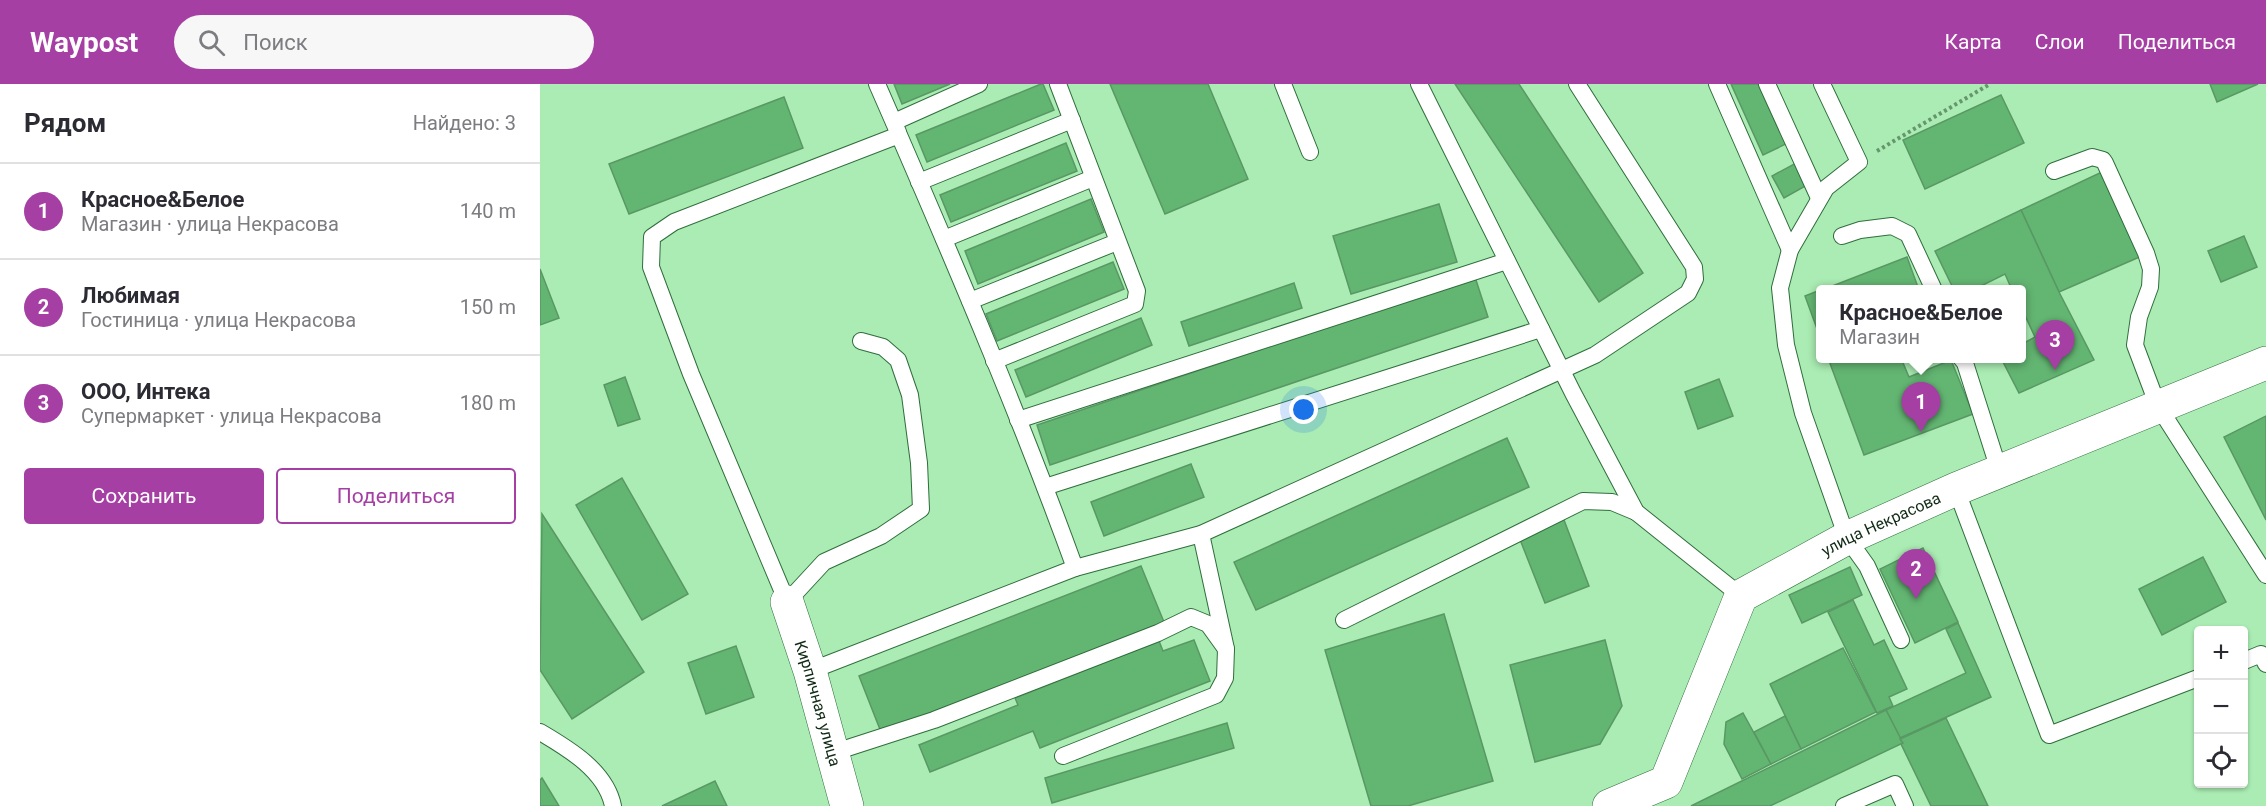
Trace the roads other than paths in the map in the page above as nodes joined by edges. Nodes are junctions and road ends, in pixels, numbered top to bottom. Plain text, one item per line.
1 (877, 84) edge
2 (979, 84) edge
3 (1058, 84) edge
4 (1283, 84) edge
5 (1419, 84) edge
6 (1577, 84) edge
7 (1718, 84) edge
8 (1767, 84) edge
9 (1822, 84) edge
10 (1072, 120) junction
11 (896, 129) junction
12 (1310, 152) dead end
13 (2054, 171) dead end
14 (1093, 178) junction
15 (919, 182) junction
16 (1820, 198) junction
17 (1842, 236) dead end
18 (944, 239) junction
19 (1117, 242) junction
20 (1790, 250) junction
21 (1507, 261) junction
22 (1932, 285) edge
23 (970, 301) junction
24 (1541, 329) junction
25 (861, 341) dead end
26 (994, 361) junction
27 (1964, 363) edge
28 (2266, 363) edge
29 (1562, 370) junction
30 (2158, 406) junction
31 (1018, 420) junction
32 (1999, 470) junction
33 (1045, 487) junction
34 (1956, 489) junction
35 (1636, 512) junction
36 (1201, 534) junction
37 (1847, 538) junction
38 (1075, 568) junction
39 (2266, 575) edge
40 (1742, 596) junction
41 (788, 602) junction
42 (1344, 620) dead end
43 (1901, 640) dead end
44 (1226, 649) junction
45 (2248, 659) edge
46 (2266, 664) edge
47 (810, 670) junction
48 (2194, 680) edge
49 (540, 732) edge
50 (832, 753) junction
51 (1063, 756) dead end
52 (613, 806) edge
53 (847, 806) edge
54 (1610, 806) edge
55 (1844, 806) edge
56 (1905, 806) edge

1 - 11 lane
2 - 11 lane
3 - 10 lane
4 - 12 lane
5 - 21 lane
6 - 29 lane
7 - 20 lane
8 - 16 lane
9 - 16 lane
10 - 14 lane
10 - 15 lane
11 - 15 lane
11 - 41 lane
13 - 30 lane
14 - 18 lane
14 - 19 lane
15 - 18 lane
16 - 20 lane
17 - 22 lane
18 - 23 lane
19 - 23 lane
19 - 26 lane
20 - 37 lane
21 - 24 lane
21 - 31 lane
23 - 26 lane
24 - 29 lane
24 - 33 lane
25 - 41 lane
26 - 31 lane
27 - 32 lane
28 - 30 street, улица Некрасова
29 - 35 lane
29 - 36 lane
30 - 32 street, улица Некрасова
30 - 39 lane
31 - 33 lane
32 - 34 street, улица Некрасова
33 - 38 lane
34 - 37 street, улица Некрасова
34 - 48 lane
35 - 40 lane
35 - 42 lane
36 - 38 lane
36 - 44 lane
37 - 40 street, улица Некрасова
37 - 43 lane
38 - 47 lane
40 - 54 street
41 - 47 street, Кирпичная улица
44 - 50 lane
44 - 51 lane
45 - 46 lane
47 - 50 street, Кирпичная улица
49 - 52 lane
50 - 53 street, Кирпичная улица
55 - 56 lane

